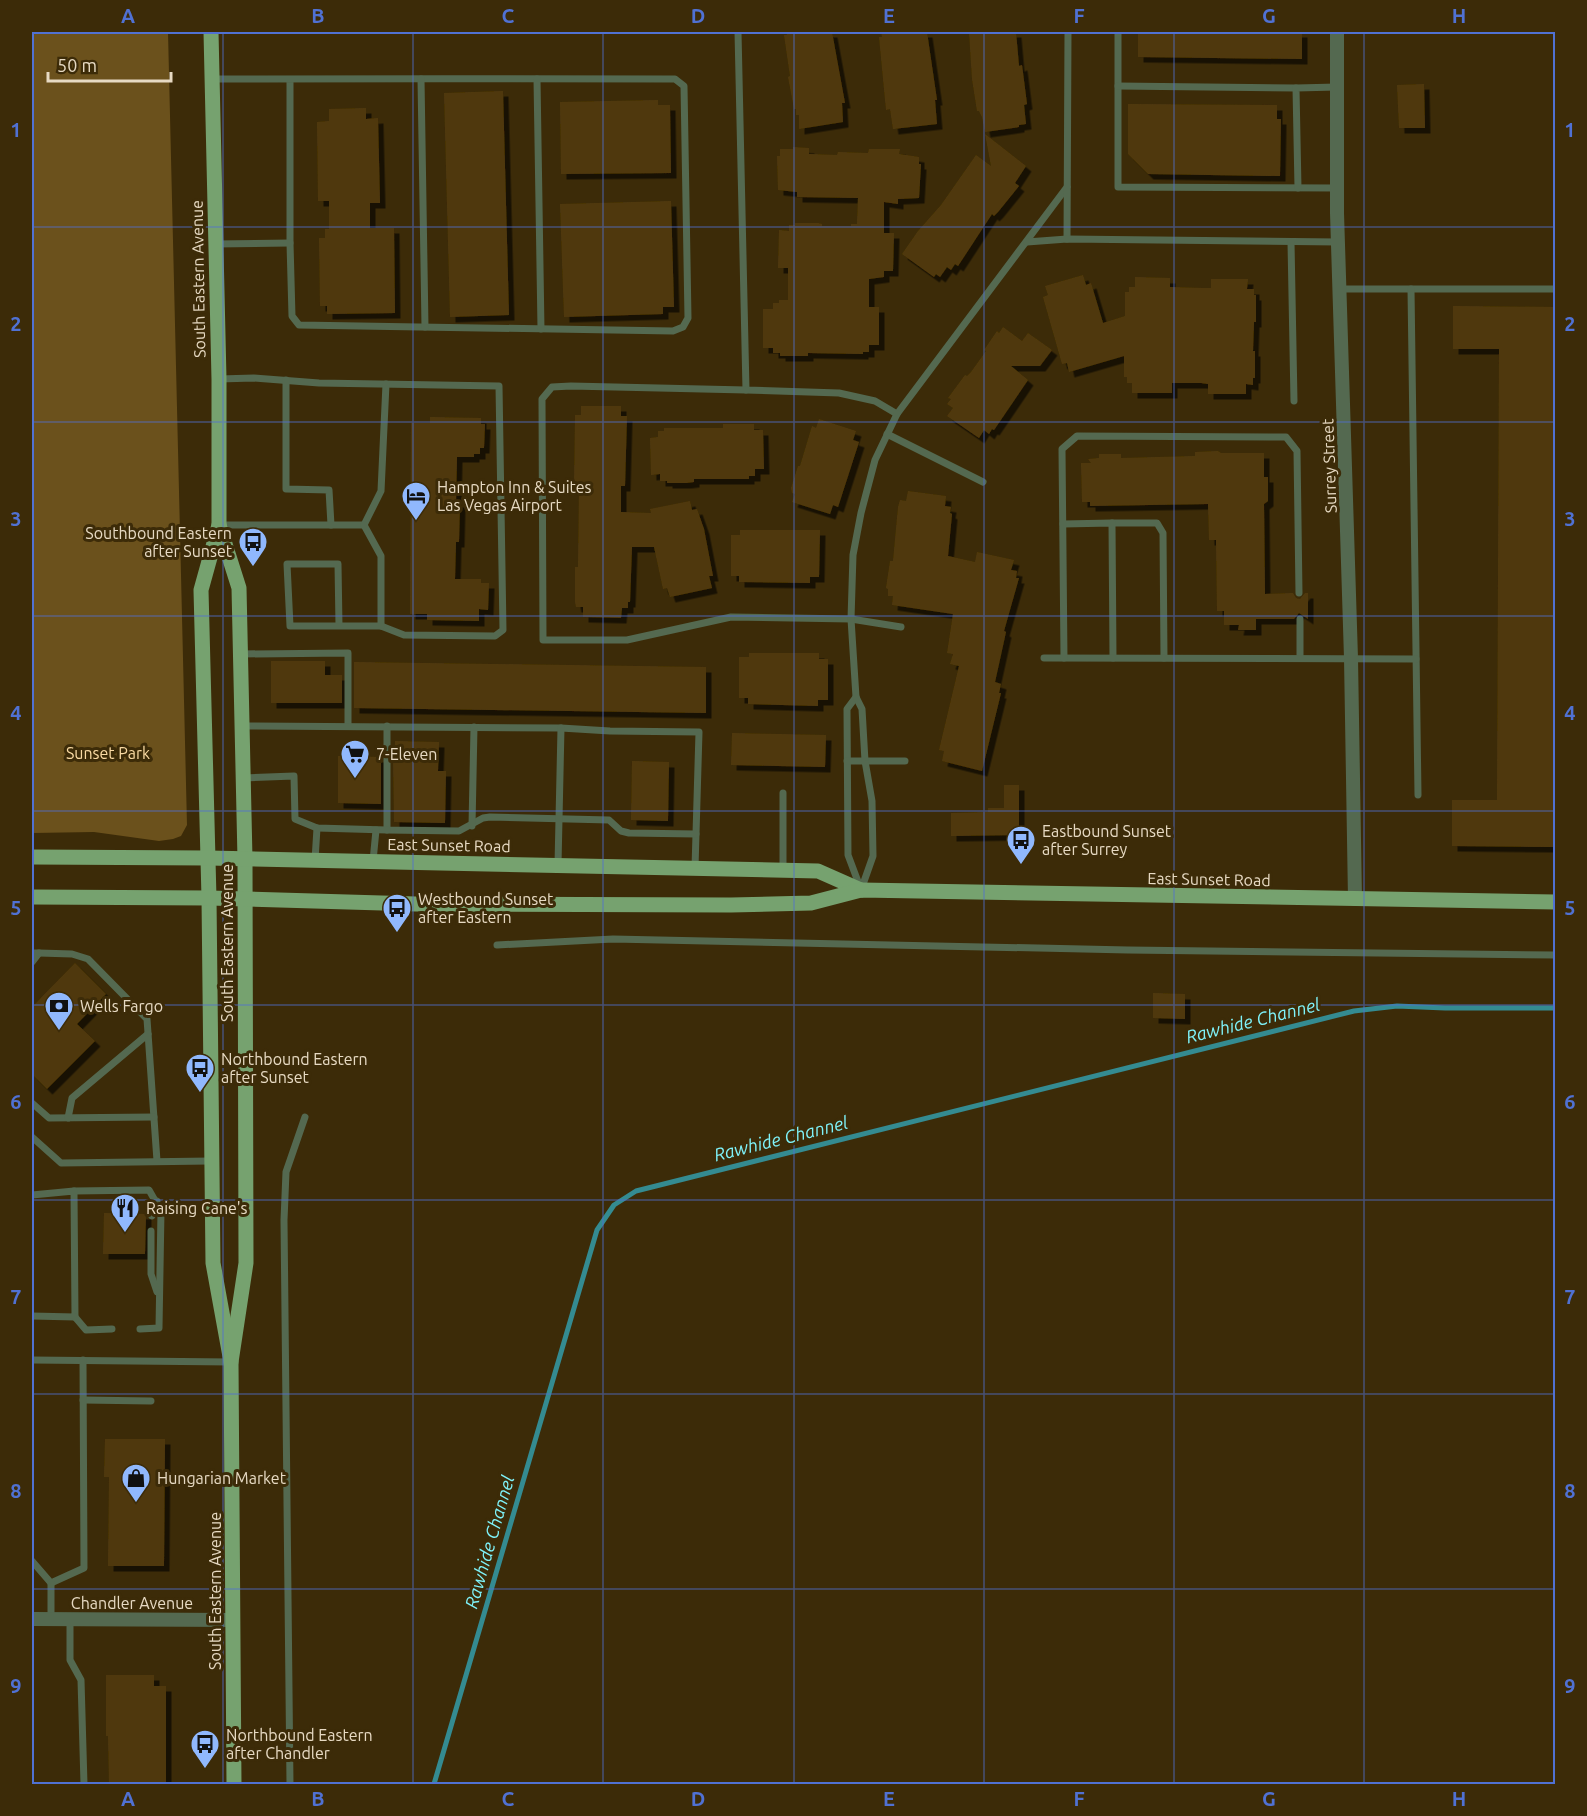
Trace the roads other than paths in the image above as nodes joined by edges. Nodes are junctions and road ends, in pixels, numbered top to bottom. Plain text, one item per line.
1 (211, 32) edge
2 (738, 32) edge
3 (1068, 32) edge
4 (1118, 32) edge
5 (1337, 32) edge
6 (212, 79) junction
7 (290, 79) junction
8 (421, 79) junction
9 (537, 79) junction
10 (1118, 86) junction
11 (1337, 87) junction
12 (1296, 88) junction
13 (1067, 187) junction
14 (1298, 188) junction
15 (1337, 188) junction
16 (1067, 239) junction
17 (1027, 242) junction
18 (1291, 242) junction
19 (1338, 242) junction
20 (290, 243) junction
21 (215, 244) junction
22 (1340, 289) junction
23 (1411, 290) junction
24 (1556, 290) edge
25 (425, 327) junction
26 (541, 329) junction
27 (219, 379) junction
28 (286, 380) junction
29 (386, 384) junction
30 (746, 390) junction
31 (1294, 401) dead end
32 (897, 414) junction
33 (887, 434) junction
34 (983, 482) dead end
35 (1063, 524) junction
36 (1112, 524) junction
37 (219, 525) junction
38 (331, 525) junction
39 (364, 525) junction
40 (1299, 593) dead end
41 (851, 619) junction
42 (1299, 619) dead end
43 (339, 626) junction
44 (381, 626) junction
45 (901, 627) dead end
46 (241, 654) junction
47 (1044, 658) dead end
48 (1064, 658) junction
49 (1113, 658) junction
50 (1164, 658) junction
51 (1300, 658) junction
52 (1351, 658) junction
53 (1416, 659) junction
54 (856, 697) junction
55 (243, 726) junction
56 (348, 726) junction
57 (387, 726) junction
58 (474, 727) junction
59 (561, 728) junction
60 (847, 761) junction
61 (865, 761) junction
62 (905, 761) dead end
63 (244, 778) junction
64 (783, 793) dead end
65 (1418, 795) dead end
66 (559, 818) junction
67 (471, 826) junction
68 (317, 828) junction
69 (375, 830) junction
70 (387, 830) junction
71 (696, 834) junction
72 (32, 857) edge
73 (208, 858) junction
74 (245, 858) junction
75 (315, 860) junction
76 (373, 861) junction
77 (558, 865) junction
78 (695, 868) junction
79 (783, 870) junction
80 (861, 890) junction
81 (32, 897) edge
82 (209, 898) junction
83 (245, 899) junction
84 (1355, 899) junction
85 (1556, 902) edge
86 (496, 945) dead end
87 (35, 953) edge
88 (1556, 955) edge
89 (32, 962) edge
90 (148, 1034) junction
91 (32, 1103) edge
92 (154, 1117) junction
93 (305, 1117) dead end
94 (68, 1118) junction
95 (32, 1137) edge
96 (157, 1161) junction
97 (210, 1161) junction
98 (74, 1191) junction
99 (32, 1196) edge
100 (157, 1202) junction
101 (152, 1216) dead end
102 (151, 1231) dead end
103 (159, 1297) junction
104 (32, 1316) edge
105 (75, 1317) junction
106 (112, 1329) dead end
107 (140, 1329) dead end
108 (32, 1360) edge
109 (83, 1360) junction
110 (231, 1362) junction
111 (83, 1400) junction
112 (151, 1401) dead end
113 (32, 1561) edge
114 (51, 1583) junction
115 (32, 1619) edge
116 (51, 1619) junction
117 (70, 1619) junction
118 (233, 1620) junction
119 (84, 1785) edge
120 (234, 1785) edge
121 (290, 1785) edge

1 - 6 main road, South Eastern Avenue
2 - 30 lane
3 - 13 lane
4 - 10 lane
5 - 11 street, Surrey Street
6 - 7 lane
6 - 21 main road, South Eastern Avenue
7 - 8 lane
7 - 20 lane
8 - 9 lane
8 - 25 lane
9 - 26 lane
9 - 26 lane
10 - 12 lane
10 - 14 lane
11 - 12 lane
11 - 15 street, Surrey Street
12 - 14 lane
13 - 16 lane
13 - 17 lane
14 - 15 lane
15 - 19 street, Surrey Street
16 - 17 lane
16 - 18 lane
17 - 32 lane
18 - 19 lane
18 - 31 lane
19 - 22 street, Surrey Street
20 - 21 lane
20 - 25 lane
21 - 27 main road, South Eastern Avenue
22 - 23 lane
22 - 52 street, Surrey Street
23 - 24 lane
23 - 53 lane
25 - 26 lane
27 - 28 lane
27 - 37 main road, South Eastern Avenue
28 - 29 lane
28 - 38 lane
29 - 39 lane
29 - 44 lane
30 - 32 lane
30 - 41 lane
32 - 33 lane
33 - 34 lane
33 - 41 lane
35 - 36 lane
35 - 40 lane
35 - 48 lane
36 - 49 lane
36 - 50 lane
37 - 38 lane
37 - 46 main road, South Eastern Avenue
37 - 73 main road, South Eastern Avenue
38 - 39 lane
39 - 44 lane
41 - 45 lane
41 - 54 lane
42 - 51 lane
43 - 43 lane
43 - 44 lane
46 - 55 main road, South Eastern Avenue
46 - 56 lane
47 - 48 lane
48 - 49 lane
49 - 50 lane
50 - 51 lane
51 - 52 lane
52 - 53 lane
52 - 84 street, Surrey Street
53 - 65 lane
54 - 60 lane
54 - 61 lane
55 - 56 lane
55 - 63 main road, South Eastern Avenue
56 - 57 lane
57 - 58 lane
57 - 70 lane
58 - 59 lane
58 - 67 lane
59 - 66 lane
59 - 71 lane
60 - 61 lane
60 - 80 lane
61 - 62 lane
61 - 80 lane
63 - 68 lane
63 - 74 main road, South Eastern Avenue
64 - 79 lane
66 - 67 lane
66 - 71 lane
66 - 77 lane
67 - 70 lane
68 - 69 lane
68 - 75 lane
69 - 70 lane
69 - 76 lane
71 - 78 lane
72 - 73 main road, East Sunset Road
73 - 74 main road, East Sunset Road
73 - 82 main road, South Eastern Avenue
74 - 75 main road, East Sunset Road
74 - 83 main road, South Eastern Avenue
75 - 76 main road, East Sunset Road
76 - 77 main road, East Sunset Road
77 - 78 main road, East Sunset Road
78 - 79 main road, East Sunset Road
79 - 80 main road, East Sunset Road
80 - 83 main road, East Sunset Road
80 - 84 main road, East Sunset Road
81 - 82 main road, East Sunset Road
82 - 83 main road, East Sunset Road
82 - 97 main road, South Eastern Avenue
83 - 110 main road, South Eastern Avenue
84 - 85 main road, East Sunset Road
86 - 88 lane
87 - 89 lane
87 - 90 lane
90 - 92 lane
90 - 94 lane
91 - 94 lane
92 - 94 lane
92 - 96 lane
93 - 121 lane
95 - 96 lane
96 - 97 lane
97 - 110 main road, South Eastern Avenue
98 - 99 lane
98 - 100 lane
98 - 105 lane
100 - 101 lane
100 - 103 lane
102 - 103 lane
103 - 107 lane
104 - 105 lane
105 - 106 lane
108 - 109 lane
109 - 110 lane
109 - 111 lane
110 - 118 main road, South Eastern Avenue
111 - 112 lane
111 - 114 lane
113 - 114 lane
114 - 116 lane
115 - 116 street, Chandler Avenue
116 - 117 street, Chandler Avenue
117 - 118 street, Chandler Avenue
117 - 119 lane
118 - 120 main road, South Eastern Avenue

